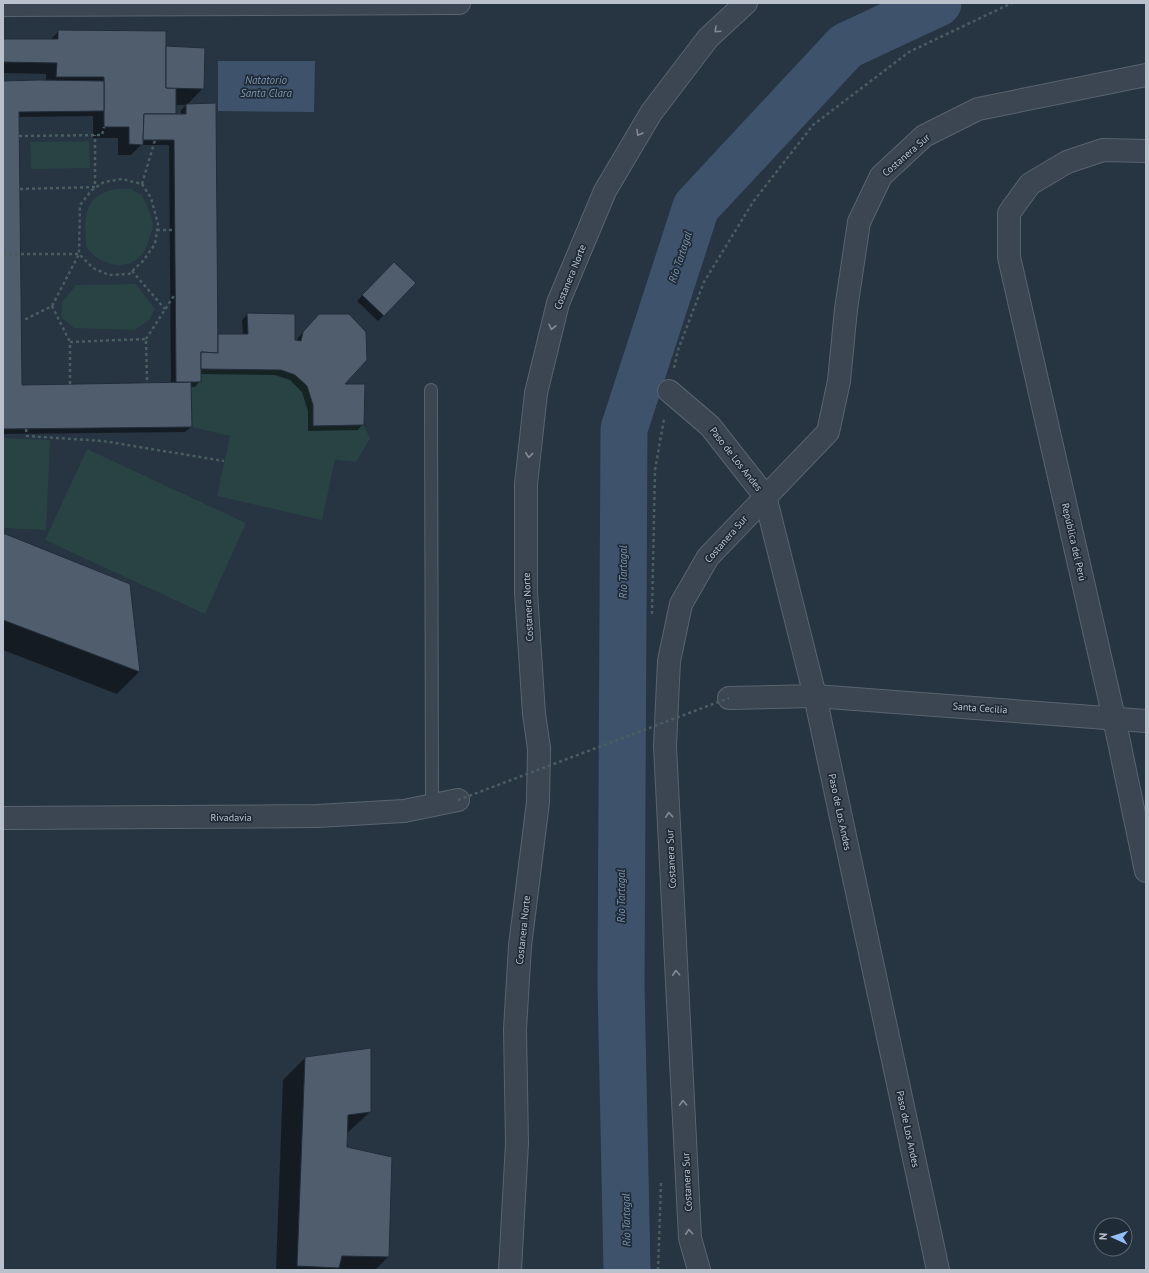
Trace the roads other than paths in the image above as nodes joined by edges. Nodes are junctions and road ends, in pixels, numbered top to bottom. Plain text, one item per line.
1 (459, 3) edge
2 (746, 3) edge
3 (254, 4) edge
4 (3, 5) edge
5 (1146, 75) edge
6 (1146, 151) edge
7 (431, 390) dead end
8 (669, 391) dead end
9 (765, 496) junction
10 (815, 696) junction
11 (729, 698) road end
12 (1114, 718) junction
13 (1146, 721) edge
14 (458, 800) road end
15 (432, 805) junction
16 (3, 818) edge
17 (1146, 871) edge
18 (510, 1270) edge
19 (699, 1270) edge
20 (938, 1270) edge

1 - 3 street
2 -> 18 street, Costanera Norte
3 - 4 street
5 - 9 street, Costanera Sur
6 - 12 street, República del Perú
7 - 15 lane
8 - 9 street, Paso de Los Andes
9 - 10 street, Paso de Los Andes
19 -> 9 street, Costanera Sur
10 - 11 street, Santa Cecilia
10 - 12 street, Santa Cecilia
10 - 20 street, Paso de Los Andes
12 - 13 street, Santa Cecilia
12 - 17 street, República del Perú
14 - 15 street, Rivadavia
15 - 16 street, Rivadavia

